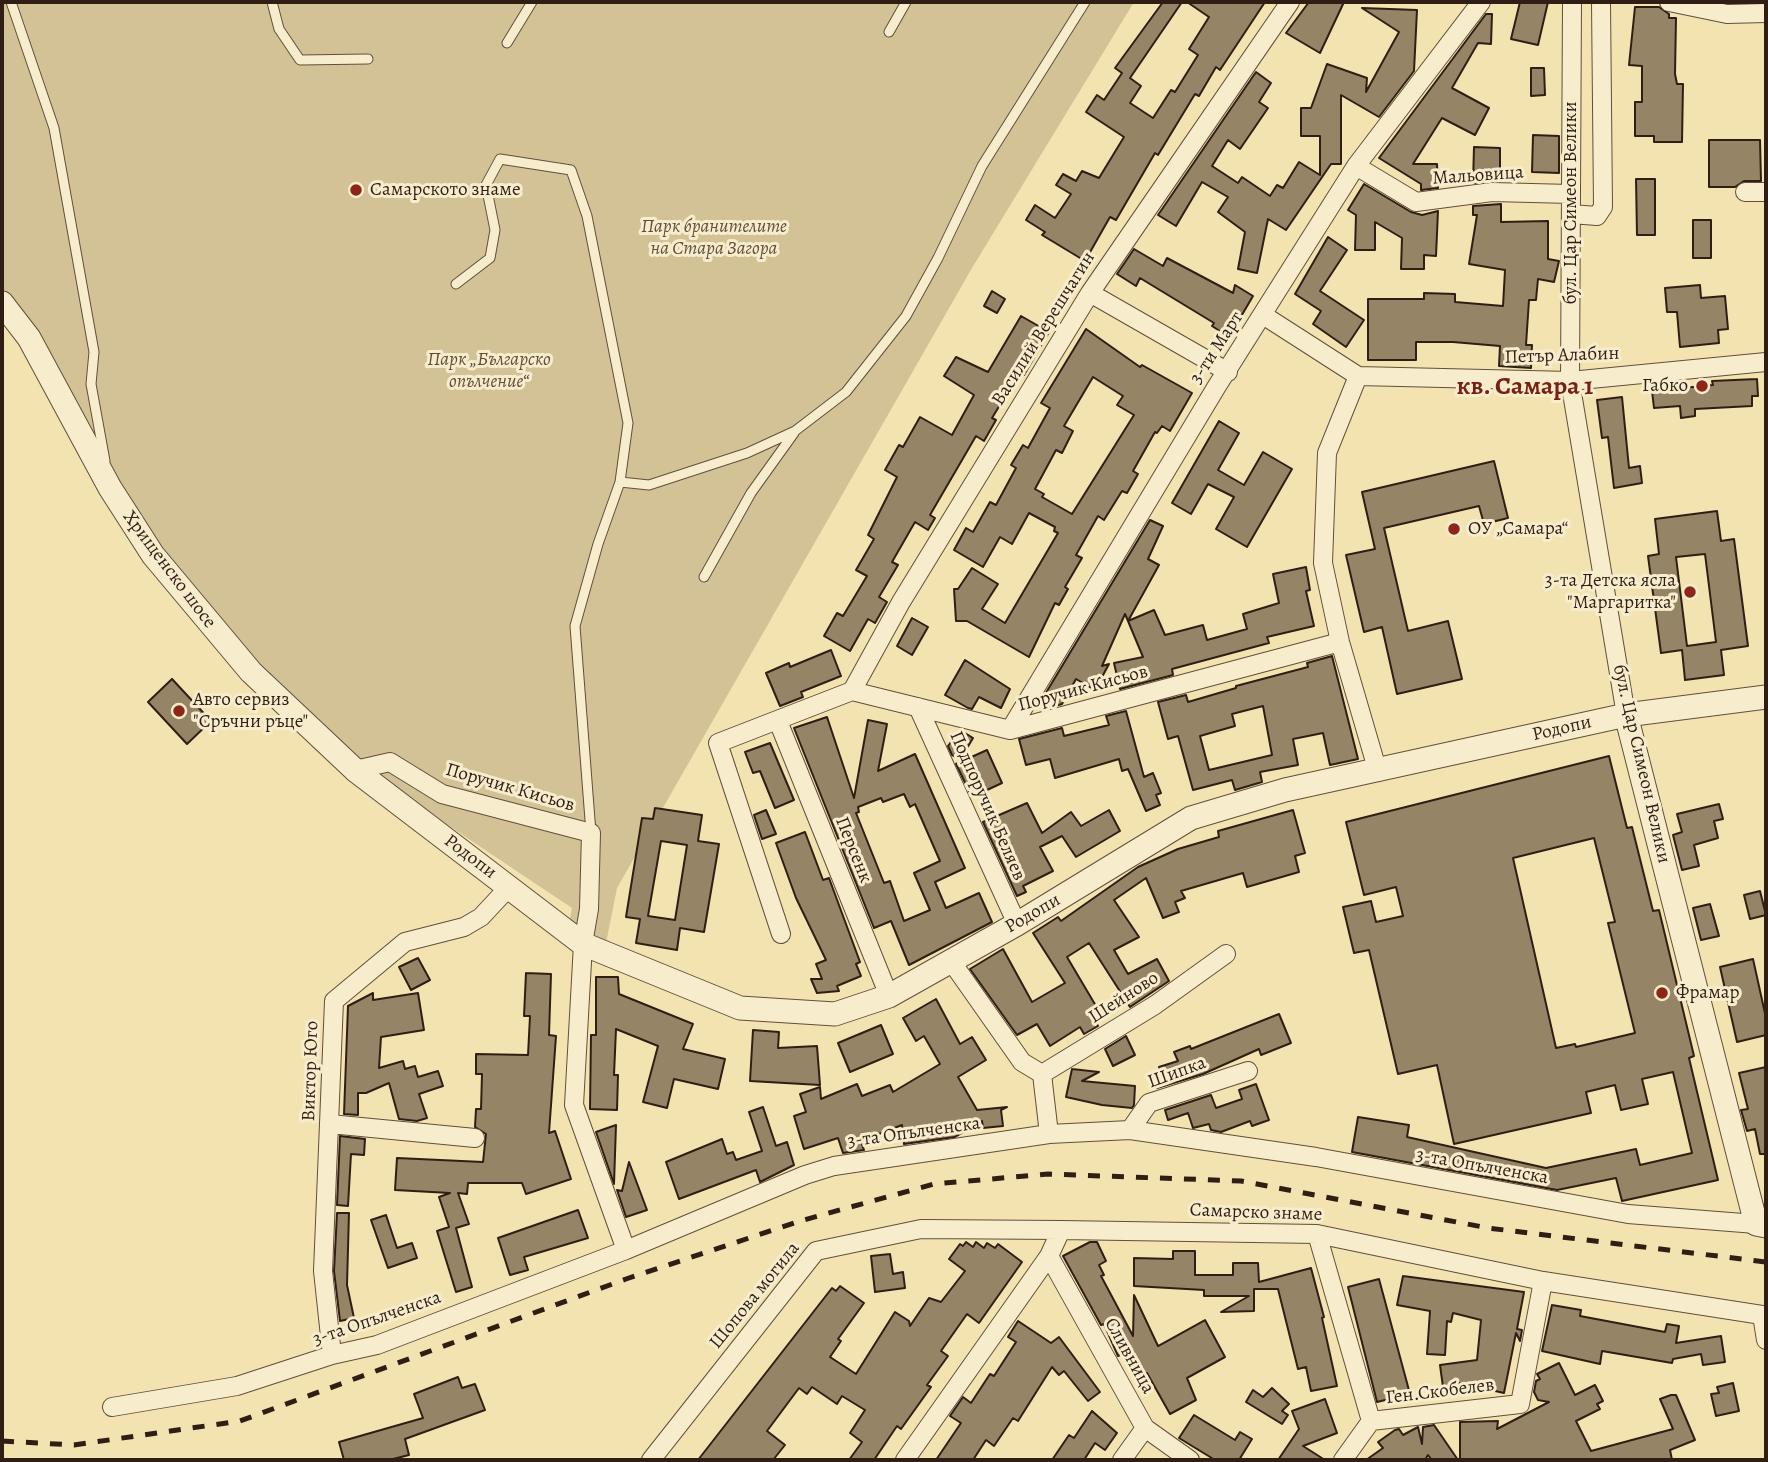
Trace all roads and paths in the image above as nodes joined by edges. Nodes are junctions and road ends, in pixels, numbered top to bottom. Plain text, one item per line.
1 (11, 2) edge
2 (272, 2) edge
3 (533, 2) edge
4 (906, 2) edge
5 (1084, 2) edge
6 (1290, 2) edge
7 (1481, 2) edge
8 (1572, 2) edge
9 (1601, 2) edge
10 (1669, 2) edge
11 (1766, 13) edge
12 (889, 32) dead end
13 (507, 43) dead end
14 (368, 59) dead end
15 (1356, 166) junction
16 (1745, 192) dead end
17 (1766, 192) edge
18 (1571, 194) junction
19 (1571, 214) junction
20 (456, 284) dead end
21 (1090, 293) junction
22 (2, 303) edge
23 (1263, 314) junction
24 (1766, 362) edge
25 (1228, 372) junction
26 (1358, 376) junction
27 (1570, 381) junction
28 (794, 431) junction
29 (620, 482) junction
30 (110, 488) junction
31 (704, 577) dead end
32 (1340, 642) junction
33 (852, 691) junction
34 (1766, 697) edge
35 (918, 706) junction
36 (1626, 715) junction
37 (778, 721) junction
38 (1010, 730) junction
39 (355, 770) junction
40 (1378, 772) junction
41 (592, 833) junction
42 (509, 887) junction
43 (1017, 924) junction
44 (781, 934) dead end
45 (583, 944) junction
46 (1226, 954) dead end
47 (951, 961) junction
48 (889, 996) junction
49 (1248, 1071) dead end
50 (1042, 1074) junction
51 (330, 1124) junction
52 (1130, 1130) junction
53 (1049, 1134) junction
54 (475, 1138) dead end
55 (1761, 1225) edge
56 (1061, 1230) junction
57 (1317, 1234) junction
58 (626, 1250) junction
59 (1049, 1256) junction
60 (1543, 1281) junction
61 (1766, 1340) edge
62 (332, 1355) junction
63 (112, 1407) dead end
64 (1371, 1422) junction
65 (1145, 1427) junction
66 (651, 1460) edge
67 (905, 1460) edge
68 (1122, 1460) edge
69 (1190, 1460) edge
70 (1343, 1460) edge

1 - 30 lane
2 - 14 lane
3 - 13 lane
4 - 12 lane
5 - 28 lane
6 - 21 street, Василий Верешчагин
7 - 15 street, 3-ти Март
8 - 18 street, бул. Цар Симеон Велики
9 - 19 street
10 - 11 street
15 - 18 street, Мальовица
15 - 23 street, 3-ти Март
16 - 17 street
18 - 19 street, бул. Цар Симеон Велики
19 - 27 street, бул. Цар Симеон Велики
20 - 29 lane
21 - 25 street
21 - 33 street, Василий Верешчагин
22 - 30 street, Хрищенско шосе
23 - 25 street, 3-ти Март
23 - 26 street
24 - 27 street, Петър Алабин
25 - 38 street, 3-ти Март
26 - 27 street, Петър Алабин
26 - 32 street
27 - 36 street, бул. Цар Симеон Велики
28 - 29 lane
28 - 31 lane
29 - 41 lane
30 - 39 street, Хрищенско шосе
32 - 38 street, Поручик Кисьов
32 - 40 street
33 - 35 street, Поручик Кисьов
33 - 37 street
34 - 36 street, Родопи
35 - 38 street, Поручик Кисьов
35 - 43 street, Подпоручик Беляев
36 - 40 street, Родопи
36 - 55 street, бул. Цар Симеон Велики
37 - 44 street
37 - 48 street, Персенк
39 - 41 street, Поручик Кисьов
39 - 42 street, Родопи
40 - 43 street, Родопи
41 - 45 street, Поручик Кисьов
42 - 45 street, Родопи
42 - 51 street, Виктор Юго
43 - 47 street, Родопи
45 - 48 street, Родопи
45 - 58 street, Поручик Кисьов
46 - 50 street, Шейново
47 - 48 street, Родопи
47 - 50 street
49 - 52 street, Шипка
50 - 53 street
51 - 54 street
51 - 62 street, Виктор Юго
52 - 53 street, 3-та Опълченска
52 - 55 street, 3-та Опълченска
53 - 58 street, 3-та Опълченска
56 - 57 street, Самарско знаме
56 - 59 street
56 - 66 street, Шопова могила
57 - 60 street, Самарско знаме
57 - 64 street
58 - 62 street, 3-та Опълченска
59 - 65 street, Сливница
59 - 67 street
60 - 61 street, Самарско знаме
60 - 64 street, Ген.Скобелев
62 - 63 street, 3-та Опълченска
64 - 70 street, Ген.Скобелев
65 - 68 street
65 - 69 street, Сливница

